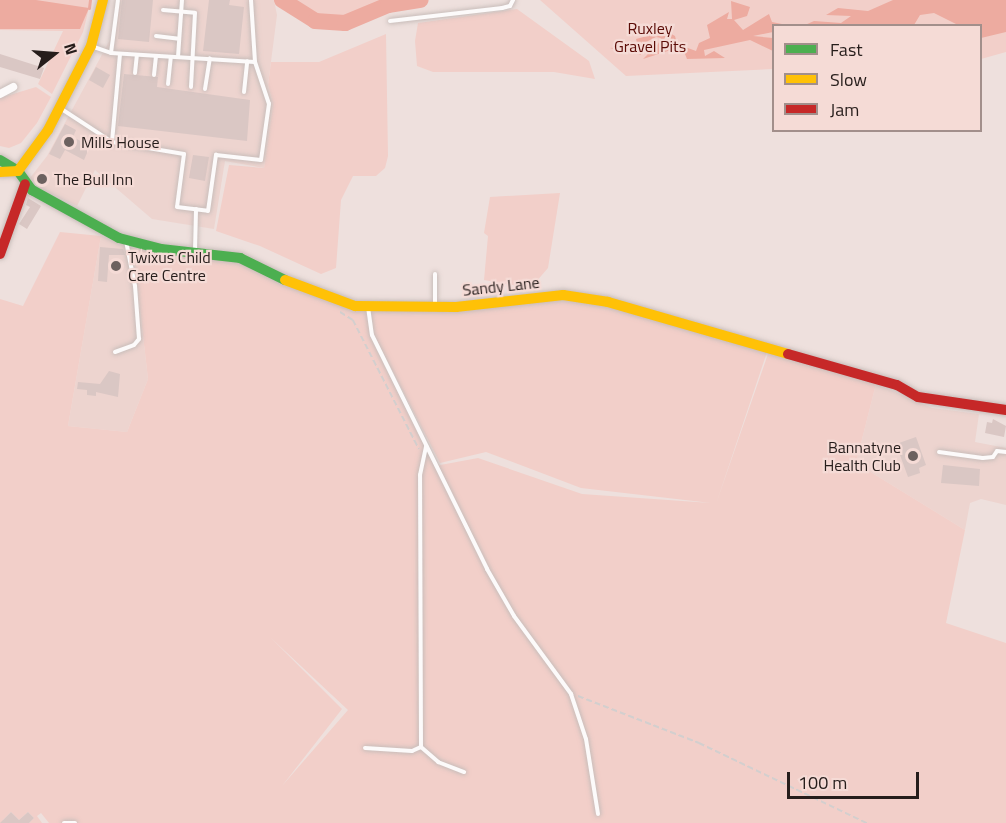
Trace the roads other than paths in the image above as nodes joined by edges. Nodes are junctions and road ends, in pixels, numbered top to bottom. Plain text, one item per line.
1 (103, 0) edge
2 (118, 0) edge
3 (182, 0) edge
4 (251, 0) edge
5 (513, 0) edge
6 (163, 10) dead end
7 (181, 10) junction
8 (390, 21) dead end
9 (156, 36) dead end
10 (179, 39) junction
11 (91, 46) junction
12 (111, 53) junction
13 (120, 54) junction
14 (137, 55) junction
15 (156, 56) junction
16 (171, 57) junction
17 (178, 57) junction
18 (193, 58) junction
19 (210, 58) junction
20 (247, 61) junction
21 (255, 62) junction
22 (135, 73) dead end
23 (154, 75) dead end
24 (168, 84) dead end
25 (13, 87) dead end
26 (191, 87) dead end
27 (205, 89) dead end
28 (244, 92) dead end
29 (0, 94) edge
30 (60, 108) junction
31 (112, 142) junction
32 (0, 160) edge
33 (18, 171) junction
34 (0, 172) edge
35 (25, 184) junction
36 (196, 209) junction
37 (125, 240) junction
38 (195, 251) junction
39 (0, 254) edge
40 (435, 274) dead end
41 (368, 306) junction
42 (435, 307) junction
43 (115, 352) dead end
44 (1006, 410) edge
45 (426, 445) junction
46 (939, 452) dead end
47 (1006, 453) edge
48 (421, 747) junction
49 (365, 748) dead end
50 (464, 772) dead end
51 (598, 814) dead end
52 (64, 823) edge
53 (75, 823) edge

1 - 11 street
2 - 12 lane
3 - 7 lane
4 - 21 lane
5 - 8 lane
6 - 7 lane
7 - 10 lane
7 - 18 lane
9 - 10 lane
10 - 17 lane
11 - 12 lane
11 - 30 street
12 - 13 lane
13 - 14 lane
13 - 31 lane
14 - 15 lane
14 - 22 lane
15 - 16 lane
15 - 23 lane
16 - 17 lane
16 - 24 lane
17 - 18 lane
18 - 19 lane
18 - 26 lane
19 - 20 lane
19 - 27 lane
20 - 21 lane
20 - 28 lane
21 - 36 lane
25 - 29 street
30 - 31 lane
30 - 33 street
31 - 36 lane
32 - 33 street
33 - 34 street
33 - 35 street
35 - 37 street, Sandy Lane
35 - 39 street
36 - 38 lane
37 - 38 street, Sandy Lane
37 - 43 lane
38 - 41 street, Sandy Lane
40 - 42 lane
41 - 42 street, Sandy Lane
41 - 45 lane
42 - 44 street, Sandy Lane
45 - 48 lane
45 - 51 lane
46 - 47 lane
48 - 49 lane
48 - 50 lane
52 - 53 lane

